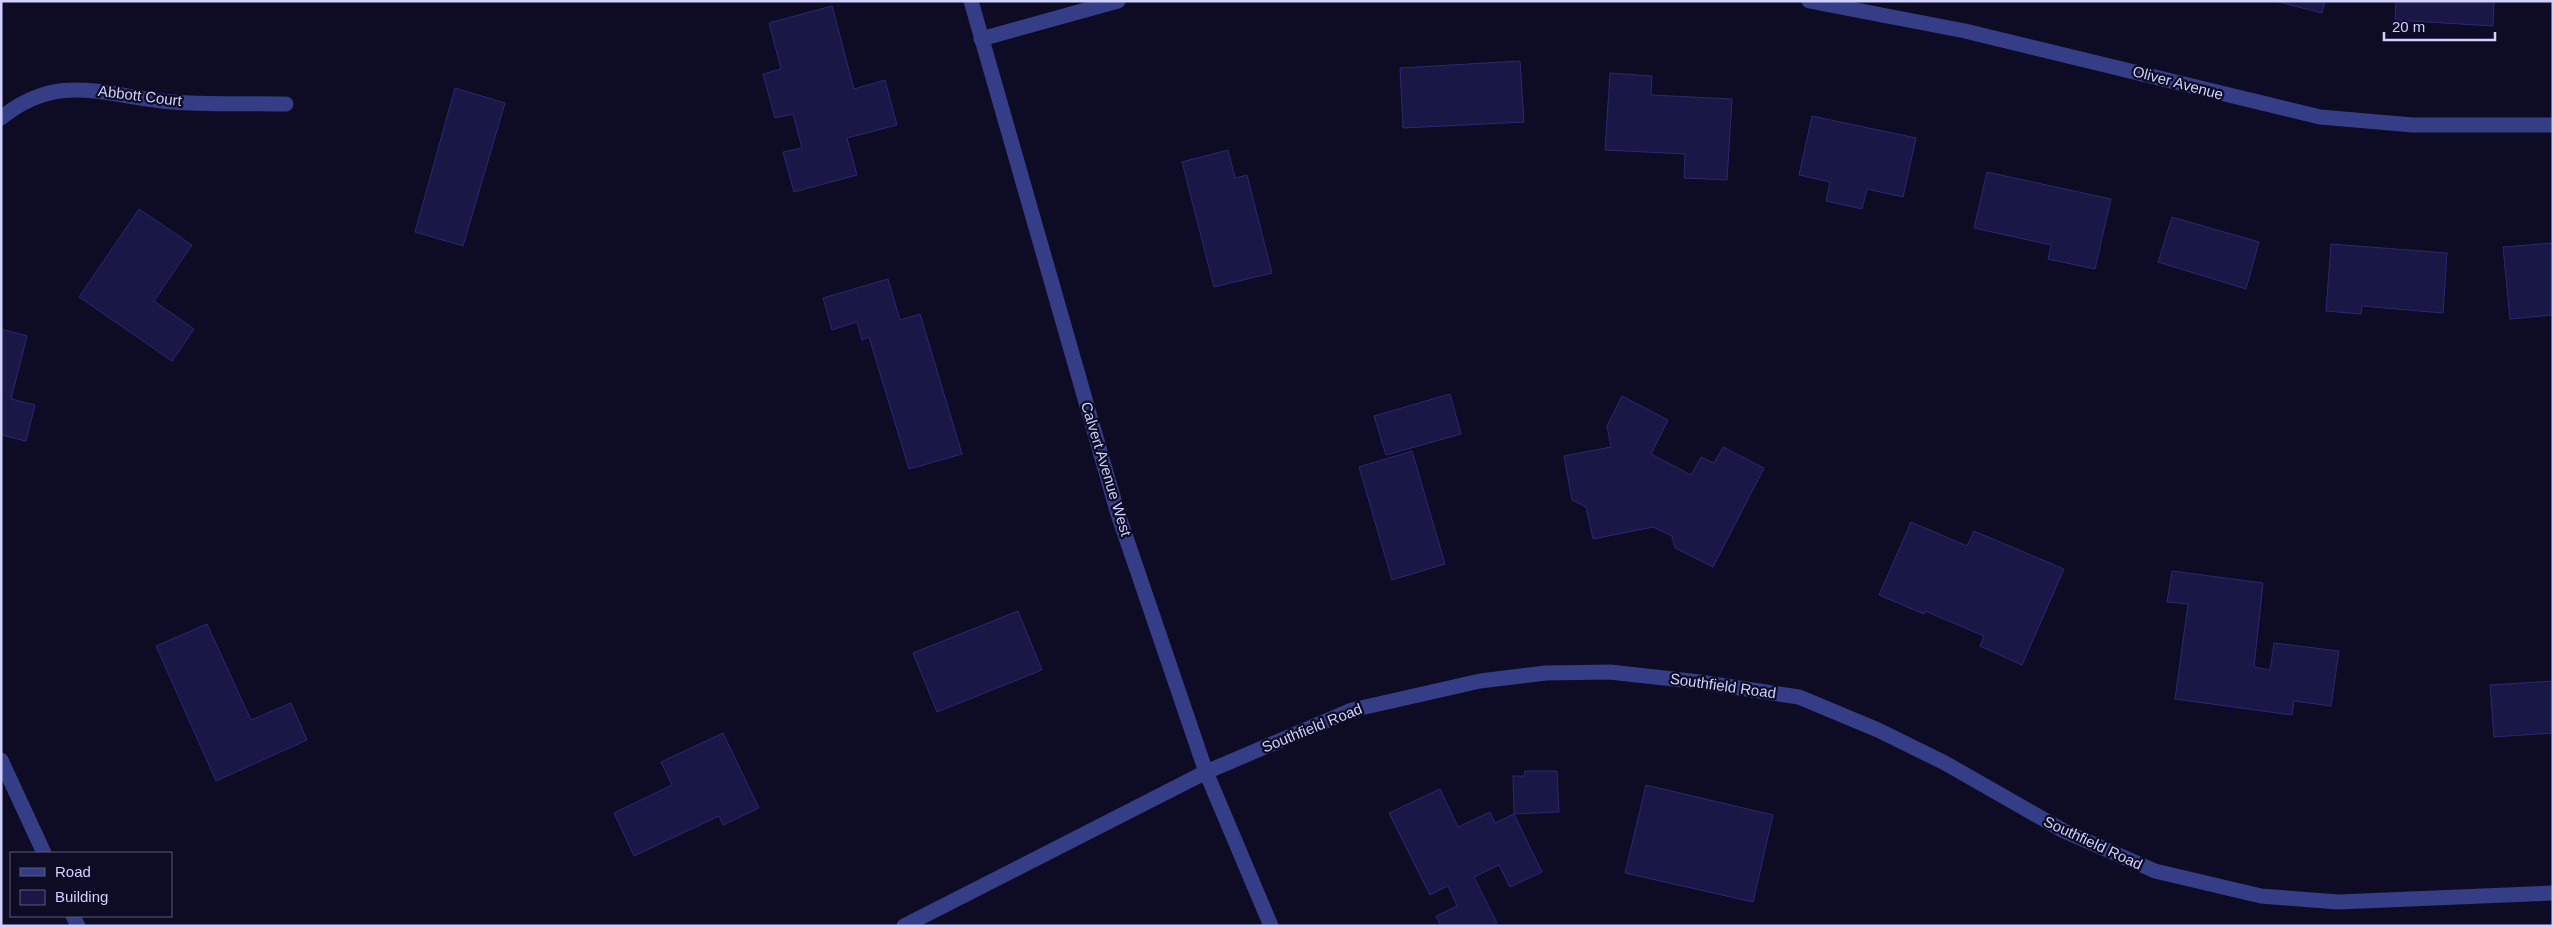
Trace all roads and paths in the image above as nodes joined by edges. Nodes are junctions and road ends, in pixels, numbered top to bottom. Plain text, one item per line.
1 (971, 1) edge
2 (1118, 1) edge
3 (1809, 1) edge
4 (981, 39) junction
5 (286, 104) dead end
6 (1, 118) edge
7 (2553, 125) edge
8 (1, 760) edge
9 (1206, 772) junction
10 (44, 852) edge
11 (2553, 893) edge
12 (904, 926) edge
13 (1271, 926) edge

1 - 4 street, Calvert Avenue West
2 - 4 street
3 - 7 street, Oliver Avenue
4 - 9 street, Calvert Avenue West
5 - 6 street, Abbott Court
8 - 10 street
9 - 11 street, Southfield Road
9 - 12 street, Southfield Road
9 - 13 street, Calvert Avenue West

